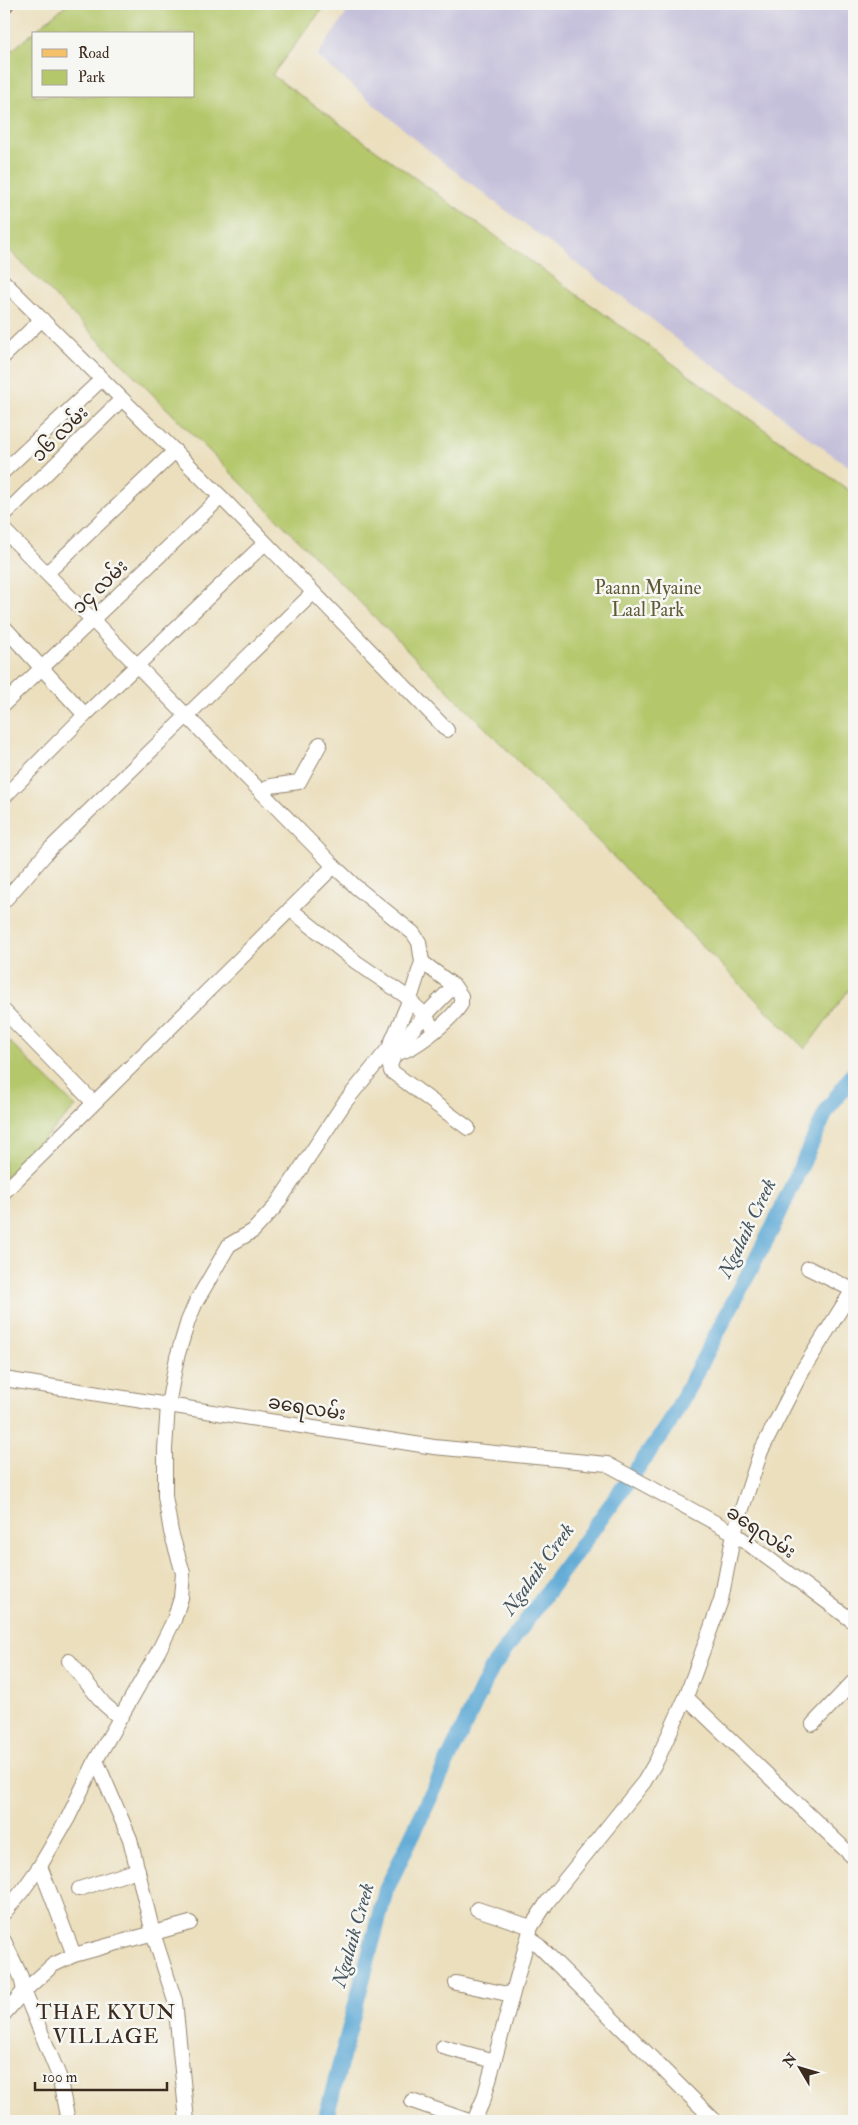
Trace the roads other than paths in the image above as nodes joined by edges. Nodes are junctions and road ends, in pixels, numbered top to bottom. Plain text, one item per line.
1 (4, 282) edge
2 (42, 319) junction
3 (4, 356) edge
4 (102, 379) junction
5 (121, 400) junction
6 (175, 451) junction
7 (4, 471) edge
8 (221, 497) junction
9 (4, 516) edge
10 (4, 530) edge
11 (265, 543) junction
12 (47, 573) junction
13 (313, 593) junction
14 (92, 621) junction
15 (4, 627) edge
16 (43, 667) junction
17 (137, 667) junction
18 (4, 704) edge
19 (85, 715) junction
20 (185, 716) junction
21 (447, 730) dead end
22 (320, 744) dead end
23 (262, 792) junction
24 (4, 797) edge
25 (334, 866) junction
26 (4, 901) edge
27 (290, 909) junction
28 (422, 962) junction
29 (454, 986) junction
30 (410, 999) junction
31 (4, 1011) edge
32 (425, 1015) junction
33 (434, 1030) junction
34 (392, 1050) junction
35 (93, 1102) junction
36 (468, 1128) dead end
37 (4, 1192) edge
38 (808, 1268) dead end
39 (854, 1289) edge
40 (4, 1379) edge
41 (168, 1405) junction
42 (734, 1533) junction
43 (854, 1622) edge
44 (69, 1661) dead end
45 (854, 1681) edge
46 (686, 1697) junction
47 (120, 1718) junction
48 (813, 1724) dead end
49 (96, 1760) junction
50 (854, 1858) edge
51 (40, 1866) junction
52 (138, 1870) junction
53 (79, 1889) dead end
54 (477, 1909) dead end
55 (4, 1913) edge
56 (190, 1923) dead end
57 (530, 1931) junction
58 (153, 1933) junction
59 (4, 1941) edge
60 (74, 1954) junction
61 (456, 1983) dead end
62 (24, 1991) junction
63 (512, 1995) junction
64 (4, 2014) edge
65 (443, 2046) dead end
66 (494, 2061) junction
67 (412, 2101) dead end
68 (68, 2121) edge
69 (187, 2121) edge
70 (469, 2121) edge
71 (474, 2121) edge
72 (715, 2121) edge

1 - 2 street
2 - 3 street
2 - 4 street
4 - 5 street
4 - 7 street
5 - 6 street
5 - 9 street, ၁၆ လမ်း
6 - 8 street
6 - 12 street
8 - 11 street
8 - 14 street, ၁၄ လမ်း
10 - 12 street
11 - 13 street
11 - 17 street
12 - 14 street
13 - 20 street
13 - 21 street
14 - 16 street, ၁၄ လမ်း
14 - 17 street
15 - 16 street
16 - 18 street, ၁၄ လမ်း
16 - 19 street
17 - 19 street
17 - 20 street
19 - 24 street
20 - 23 street
20 - 26 street
22 - 23 street
23 - 25 street
25 - 27 street
25 - 28 street
27 - 30 street
27 - 35 street
28 - 29 street
28 - 30 street
29 - 32 street
29 - 33 street
30 - 32 street
30 - 34 street
31 - 35 street
32 - 33 street
32 - 34 street
33 - 34 street
34 - 36 street
34 - 41 street
35 - 37 street
38 - 39 street
39 - 42 street
40 - 41 street, ခရေလမ်း
41 - 42 street, ခရေလမ်း
41 - 47 street
42 - 43 street, ခရေလမ်း
42 - 46 street
44 - 47 street
45 - 48 street
46 - 50 street
46 - 57 street
47 - 49 street
49 - 51 street
49 - 52 street
51 - 55 street
51 - 60 street
52 - 53 street
52 - 58 street
54 - 57 street
56 - 58 street
57 - 63 street
57 - 72 street
58 - 60 street
58 - 69 street
59 - 62 street
60 - 62 street
61 - 63 street
62 - 64 street
62 - 68 street
63 - 66 street
65 - 66 street
66 - 71 street
67 - 70 street

